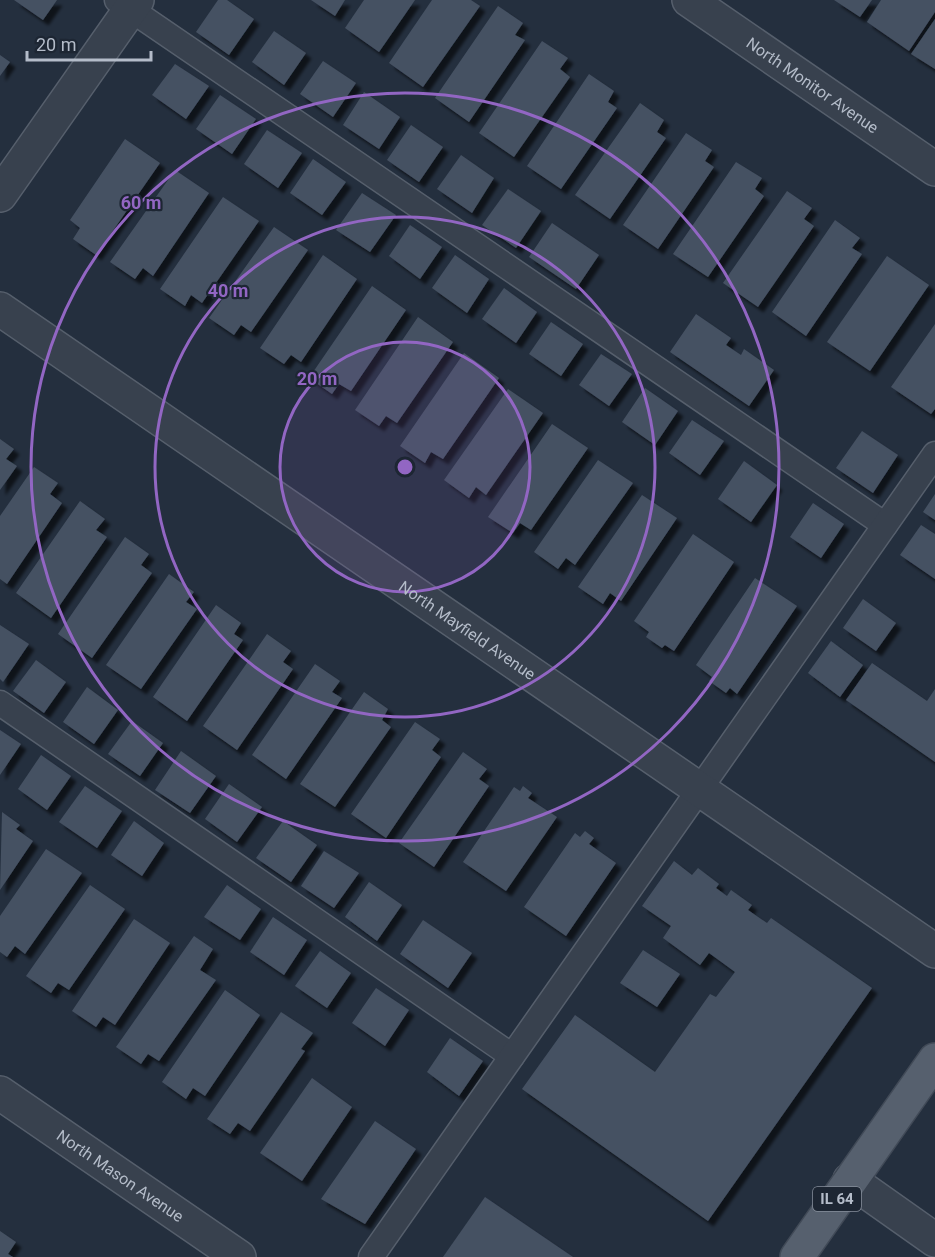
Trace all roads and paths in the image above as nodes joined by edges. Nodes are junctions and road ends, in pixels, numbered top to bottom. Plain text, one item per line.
1 (689, 0) edge
2 (128, 3) edge
3 (935, 169) edge
4 (0, 195) edge
5 (0, 309) edge
6 (935, 454) edge
7 (885, 525) junction
8 (0, 703) edge
9 (699, 789) junction
10 (935, 951) edge
11 (512, 1056) junction
12 (935, 1060) edge
13 (0, 1094) edge
14 (850, 1180) junction
15 (935, 1240) edge
16 (239, 1257) edge
17 (371, 1257) edge
18 (797, 1257) edge

1 - 3 street, North Monitor Avenue
2 - 4 street
2 - 7 lane
5 - 9 street, North Mayfield Avenue
6 - 7 lane
7 - 9 lane
8 - 11 lane
9 - 10 street, North Mayfield Avenue
9 - 11 lane
11 - 17 lane
12 - 14 main road, IL 64
13 - 16 street, North Mason Avenue
14 - 15 street
14 - 18 main road, IL 64

